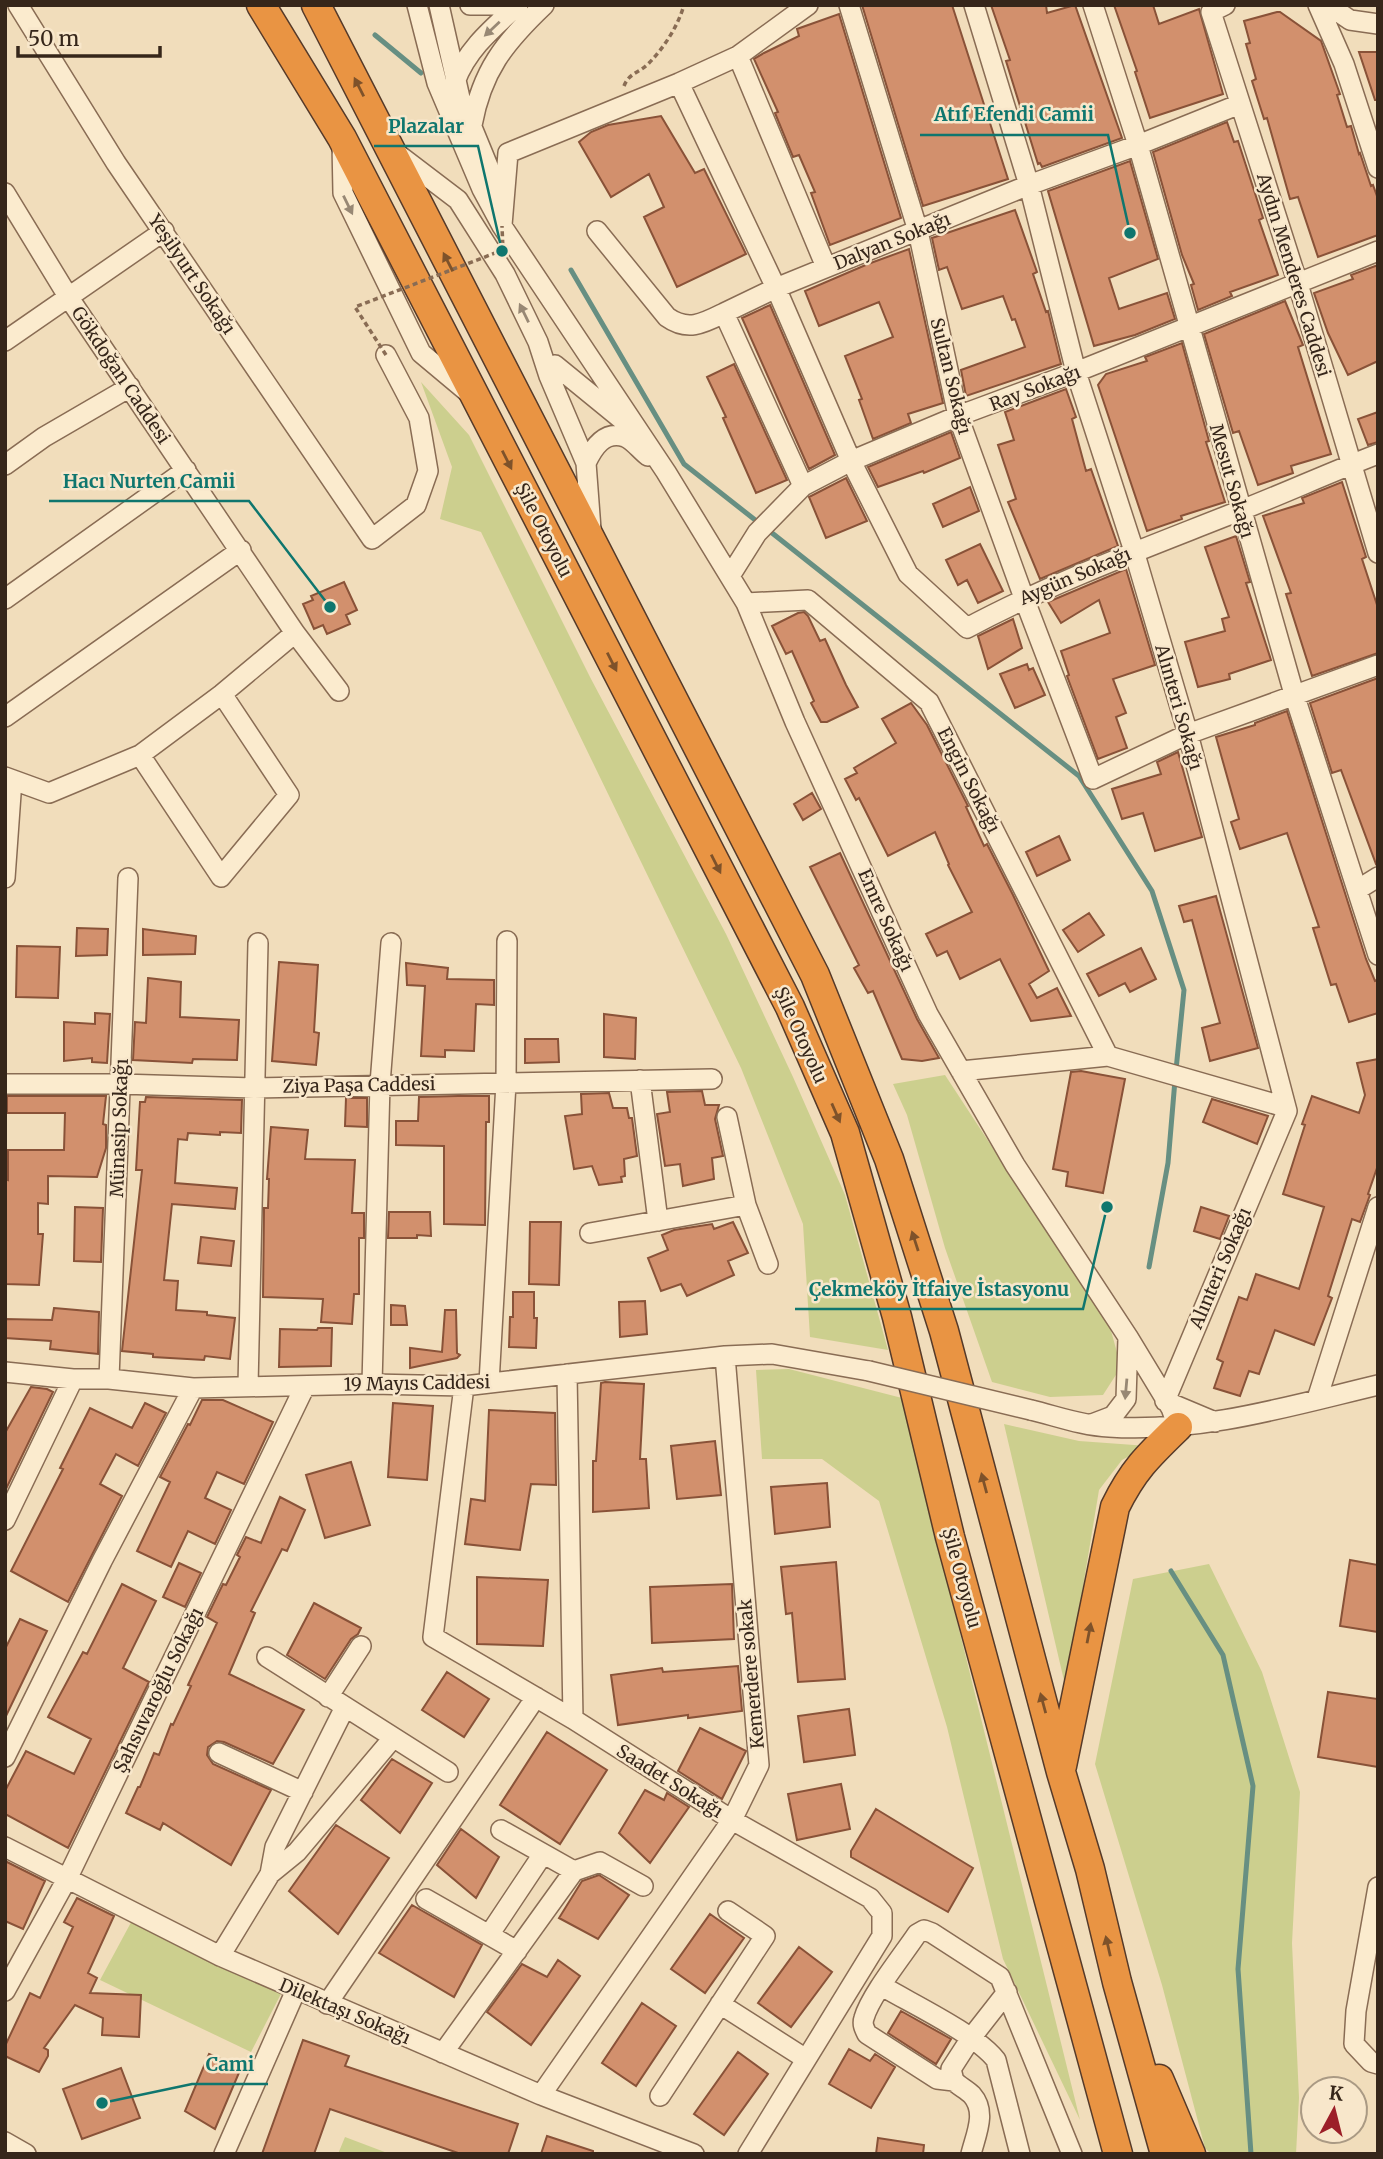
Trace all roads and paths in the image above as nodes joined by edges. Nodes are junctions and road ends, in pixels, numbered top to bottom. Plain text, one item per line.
1 (18, 5) edge
2 (261, 5) edge
3 (316, 5) edge
4 (417, 5) edge
5 (425, 5) edge
6 (439, 5) edge
7 (470, 5) edge
8 (496, 5) edge
9 (518, 5) edge
10 (544, 5) edge
11 (684, 5) edge
12 (808, 5) edge
13 (849, 5) edge
14 (974, 5) edge
15 (1093, 5) edge
16 (1318, 5) edge
17 (1328, 5) edge
18 (1215, 8) edge
19 (1378, 24) edge
20 (459, 53) junction
21 (500, 54) junction
22 (738, 56) junction
23 (447, 81) junction
24 (679, 83) junction
25 (1240, 104) junction
26 (613, 110) junction
27 (472, 125) junction
28 (1138, 145) junction
29 (390, 148) junction
30 (1378, 168) edge
31 (1029, 185) junction
32 (5, 193) edge
33 (502, 226) junction
34 (164, 231) junction
35 (597, 231) dead end
36 (918, 231) junction
37 (1378, 251) edge
38 (826, 267) junction
39 (1298, 284) junction
40 (776, 288) junction
41 (69, 298) junction
42 (724, 313) junction
43 (562, 315) junction
44 (1188, 327) junction
45 (5, 341) edge
46 (538, 342) junction
47 (386, 355) joint
48 (555, 365) junction
49 (1076, 372) junction
50 (130, 387) junction
51 (958, 416) junction
52 (643, 437) junction
53 (1378, 454) edge
54 (851, 461) junction
55 (586, 464) junction
56 (1351, 464) junction
57 (5, 465) edge
58 (186, 470) junction
59 (667, 471) junction
60 (803, 486) junction
61 (1240, 511) junction
62 (592, 541) junction
63 (241, 550) junction
64 (1134, 551) junction
65 (1378, 554) edge
66 (730, 576) junction
67 (8, 591) edge
68 (1024, 598) junction
69 (746, 603) junction
70 (295, 633) junction
71 (1378, 665) edge
72 (339, 691) dead end
73 (222, 694) junction
74 (1294, 694) junction
75 (5, 717) edge
76 (1188, 734) junction
77 (140, 755) junction
78 (9, 779) edge
79 (1378, 877) edge
80 (5, 878) edge
81 (128, 878) dead end
82 (1357, 890) junction
83 (507, 941) dead end
84 (258, 943) dead end
85 (391, 943) dead end
86 (1378, 955) edge
87 (1108, 1056) junction
88 (961, 1072) junction
89 (712, 1079) dead end
90 (640, 1080) junction
91 (506, 1083) junction
92 (5, 1084) edge
93 (120, 1084) junction
94 (380, 1084) junction
95 (254, 1088) junction
96 (1285, 1107) junction
97 (727, 1116) dead end
98 (746, 1205) junction
99 (1378, 1208) edge
100 (658, 1221) junction
101 (590, 1233) dead end
102 (768, 1264) dead end
103 (1128, 1337) junction
104 (725, 1356) junction
105 (5, 1372) edge
106 (566, 1374) junction
107 (73, 1379) junction
108 (109, 1379) junction
109 (489, 1383) junction
110 (372, 1384) junction
111 (1378, 1385) edge
112 (248, 1386) junction
113 (305, 1386) junction
114 (464, 1386) junction
115 (193, 1388) junction
116 (1317, 1399) junction
117 (1165, 1401) junction
118 (1215, 1422) junction
119 (1092, 1424) junction
120 (1178, 1427) junction
121 (5, 1520) edge
122 (360, 1646) dead end
123 (267, 1657) dead end
124 (328, 1697) junction
125 (536, 1697) junction
126 (345, 1707) junction
127 (573, 1719) junction
128 (393, 1738) junction
129 (219, 1753) dead end
130 (5, 1757) edge
131 (447, 1772) dead end
132 (1061, 1772) junction
133 (303, 1792) junction
134 (732, 1820) junction
135 (501, 1830) dead end
136 (5, 1847) edge
137 (543, 1854) junction
138 (574, 1871) junction
139 (270, 1874) junction
140 (68, 1877) junction
141 (643, 1886) dead end
142 (1378, 1887) edge
143 (425, 1899) dead end
144 (728, 1911) dead end
145 (489, 1935) junction
146 (517, 1951) junction
147 (220, 1956) junction
148 (1116, 1982) junction
149 (882, 1986) junction
150 (296, 1990) junction
151 (5, 1991) edge
152 (1007, 1992) junction
153 (327, 2004) junction
154 (720, 2004) junction
155 (971, 2038) junction
156 (443, 2053) junction
157 (806, 2059) junction
158 (1378, 2064) edge
159 (954, 2081) junction
160 (1002, 2088) junction
161 (541, 2095) junction
162 (660, 2095) dead end
163 (5, 2142) edge
164 (1117, 2152) edge
165 (1071, 2153) edge
166 (26, 2154) edge
167 (224, 2154) edge
168 (694, 2154) edge
169 (748, 2154) edge
170 (971, 2154) edge
171 (1012, 2154) edge
172 (1020, 2154) edge
173 (1165, 2154) edge
174 (1191, 2154) edge

1 - 34 street, Yeşilyurt Sokağı
2 -> 164 highway, Şile Otoyolu
29 -> 3 highway, Şile Otoyolu
4 - 23 street
5 - 20 street
6 - 20 street
7 - 8 street
9 -> 20 street
10 - 21 street
11 - 26 path
12 - 22 street
13 - 36 street, Sultan Sokağı
14 - 31 street, Alınteri Sokağı
15 - 28 street, Mesut Sokağı
16 - 30 street
17 - 19 street
18 - 25 street, Aydın Menderes Caddesi
20 - 21 street
20 - 23 street
21 - 27 street
22 - 24 street
22 - 38 street
23 - 27 street
23 - 33 street
24 - 26 street
24 - 40 street
25 - 28 street, Dalyan Sokağı
25 - 39 street, Aydın Menderes Caddesi
26 - 33 street
27 - 33 street
28 - 31 street, Dalyan Sokağı
28 - 44 street, Mesut Sokağı
46 -> 29 street
62 -> 29 highway, Şile Otoyolu
31 - 36 street, Dalyan Sokağı
31 - 49 street, Alınteri Sokağı
32 - 41 street, Gökdoğan Caddesi
33 - 43 street
33 - 47 path, bridge
34 - 41 street
34 - 47 street, Yeşilyurt Sokağı
35 - 42 street, Dalyan Sokağı
36 - 38 street, Dalyan Sokağı
36 - 51 street, Sultan Sokağı
37 - 39 street, Ray Sokağı
38 - 40 street, Dalyan Sokağı
39 - 44 street, Ray Sokağı
39 - 56 street, Aydın Menderes Caddesi
40 - 42 street, Dalyan Sokağı
40 - 54 street
41 - 45 street
41 - 50 street, Gökdoğan Caddesi
42 - 60 street
43 - 48 street
43 - 52 street, Emre Sokağı
44 - 49 street, Ray Sokağı
44 - 61 street, Mesut Sokağı
46 - 48 street
46 - 55 street
48 - 52 street
49 - 51 street, Ray Sokağı
49 - 64 street, Alınteri Sokağı
50 - 57 street
50 - 58 street, Gökdoğan Caddesi
51 - 54 street, Ray Sokağı
51 - 68 street, Sultan Sokağı
52 - 59 street, Emre Sokağı
53 - 56 street, Aygün Sokağı
54 - 60 street, Ray Sokağı
54 - 68 street, Aygün Sokağı
55 - 59 street
55 - 62 street
56 - 61 street, Aygün Sokağı
56 - 65 street, Aydın Menderes Caddesi
58 - 63 street, Gökdoğan Caddesi
58 - 67 street
59 - 66 street, Emre Sokağı
60 - 66 street, Ray Sokağı
61 - 64 street, Aygün Sokağı
61 - 74 street, Mesut Sokağı
132 -> 62 highway, Şile Otoyolu
63 - 70 street, Gökdoğan Caddesi
63 - 75 street
64 - 68 street, Aygün Sokağı
64 - 76 street, Alınteri Sokağı
66 - 69 street, Emre Sokağı
68 - 76 street, Sultan Sokağı
69 - 87 street, Engin Sokağı
69 - 88 street, Emre Sokağı
70 - 72 street, Gökdoğan Caddesi
70 - 73 street
71 - 74 street
73 - 77 street
73 - 77 street
74 - 76 street
74 - 82 street, Mesut Sokağı
76 - 96 street, Alınteri Sokağı
77 - 78 street
78 - 80 street
79 - 82 street
81 - 93 street, Münasip Sokağı
82 - 86 street, Mesut Sokağı
83 - 91 street
84 - 95 street
85 - 94 street
87 - 88 street
87 - 96 street
88 - 103 street, Emre Sokağı
89 - 90 street, Ziya Paşa Caddesi
90 - 91 street, Ziya Paşa Caddesi
90 - 100 street
91 - 94 street, Ziya Paşa Caddesi
91 - 109 street
92 - 93 street, Ziya Paşa Caddesi
93 - 95 street, Ziya Paşa Caddesi
93 - 108 street, Münasip Sokağı
94 - 95 street, Ziya Paşa Caddesi
94 - 110 street
95 - 112 street
96 - 117 street, Alınteri Sokağı
97 - 98 street
98 - 100 street
98 - 102 street
99 - 116 street
100 - 101 street
103 - 117 street, Emre Sokağı
103 -> 119 street
104 - 106 street, 19 Mayıs Caddesi
104 - 119 street, 19 Mayıs Caddesi, bridge
104 - 134 street, Kemerdere sokak
105 - 107 street, 19 Mayıs Caddesi
106 - 109 street, 19 Mayıs Caddesi
106 - 127 street
107 - 108 street, 19 Mayıs Caddesi
107 - 121 street
108 - 115 street, 19 Mayıs Caddesi
109 - 114 street, 19 Mayıs Caddesi
110 - 113 street, 19 Mayıs Caddesi
110 - 114 street, 19 Mayıs Caddesi
111 - 116 street, 19 Mayıs Caddesi
112 - 113 street, 19 Mayıs Caddesi
112 - 115 street, 19 Mayıs Caddesi
113 - 140 street, Şahsuvaroğlu Sokağı
114 - 125 street, Saadet Sokağı
115 - 130 street
116 - 118 street, 19 Mayıs Caddesi
117 - 118 street
117 - 120 street, Emre Sokağı
118 - 120 street, 19 Mayıs Caddesi
119 - 120 street, 19 Mayıs Caddesi
132 -> 120 highway
122 - 124 street
123 - 124 street
124 - 126 street
125 - 127 street, Saadet Sokağı
125 - 153 street
126 - 128 street
126 - 133 street
127 - 134 street, Saadet Sokağı
128 - 131 street
128 - 139 street
129 - 133 street
148 -> 132 highway, Şile Otoyolu
133 - 139 street
134 - 157 street, Saadet Sokağı
134 - 161 street, Kemerdere sokak
135 - 137 street
136 - 140 street, Dilektaşı Sokağı
137 - 138 street
137 - 145 street
138 - 141 street
138 - 146 street
139 - 147 street
140 - 147 street, Dilektaşı Sokağı
140 - 151 street, Şahsuvaroğlu Sokağı
142 - 158 street
143 - 145 street
144 - 154 street
145 - 146 street
146 - 156 street
147 - 150 street, Dilektaşı Sokağı
148 - 173 highway, Şile Otoyolu
148 - 174 highway
149 - 152 street
149 - 155 street
149 - 159 street
150 - 153 street, Dilektaşı Sokağı
150 - 167 street
152 - 155 street
152 - 165 street
153 - 156 street, Dilektaşı Sokağı
154 - 157 street
154 - 162 street
155 - 159 street
155 - 160 street
156 - 161 street, Dilektaşı Sokağı
157 - 169 street, Saadet Sokağı
159 - 170 street
160 - 171 street
160 - 172 street
161 - 168 street, Dilektaşı Sokağı
163 - 166 street

